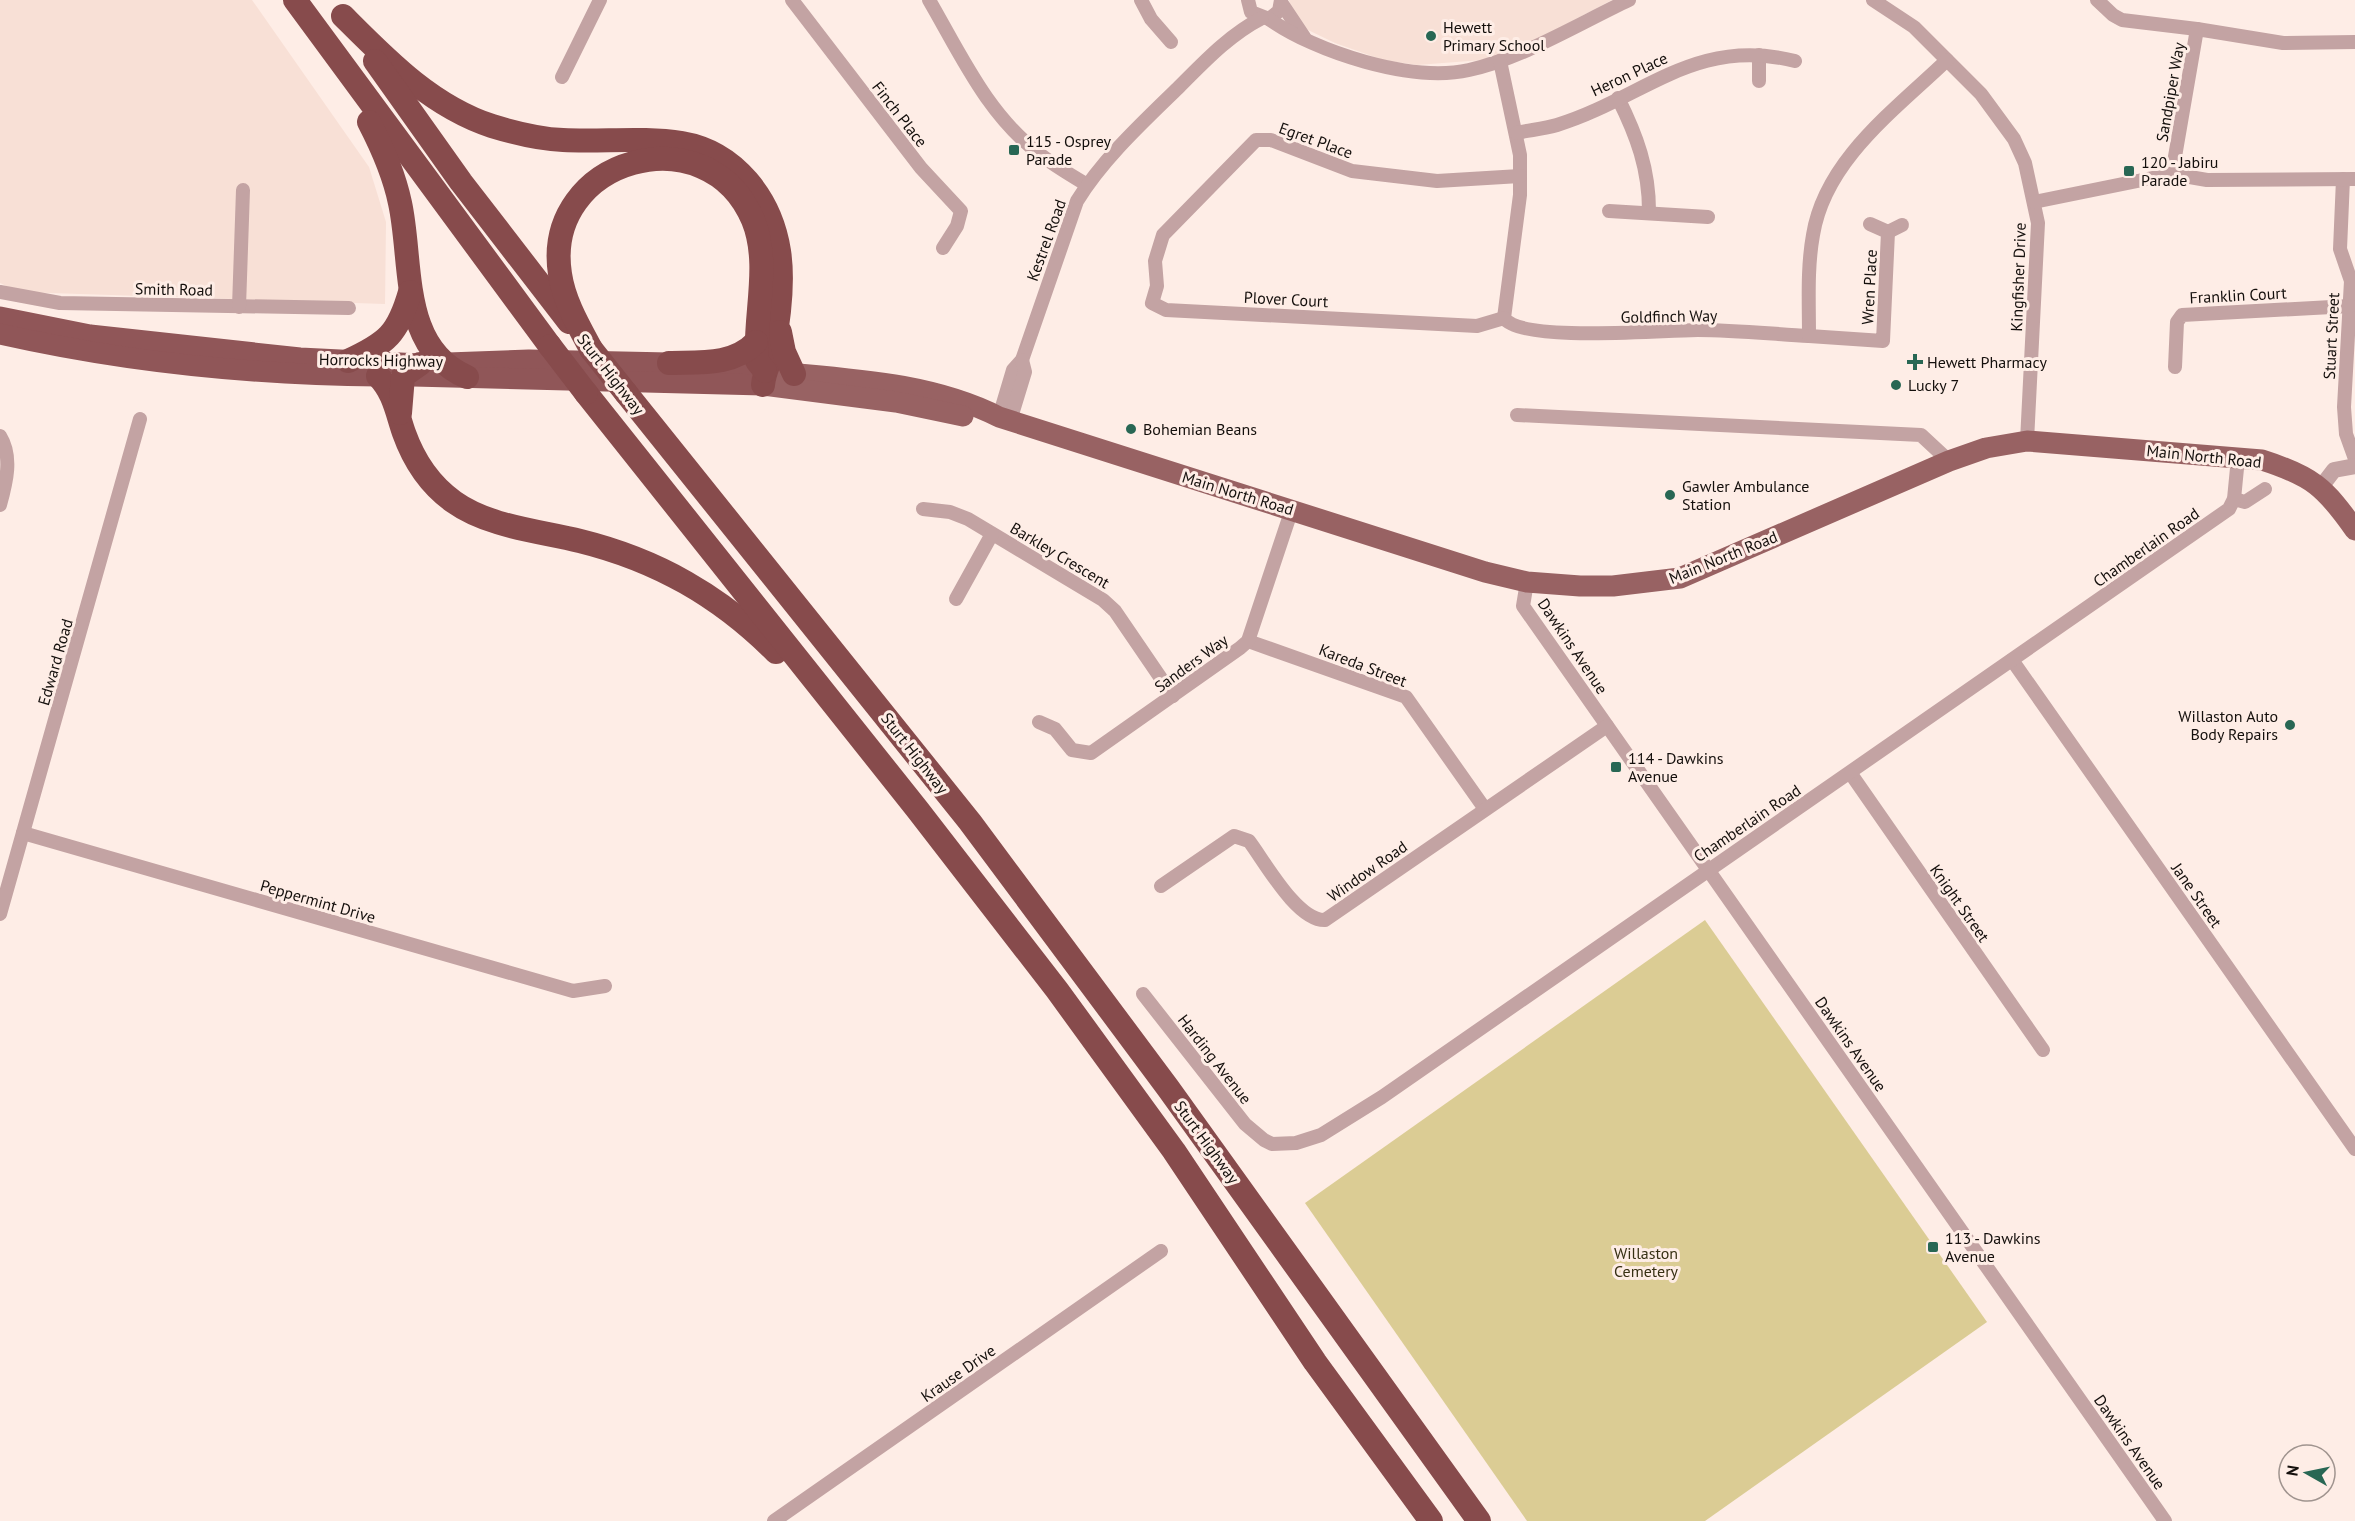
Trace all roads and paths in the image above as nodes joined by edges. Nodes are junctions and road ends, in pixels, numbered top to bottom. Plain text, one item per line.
1 (296, 0) edge
2 (600, 0) edge
3 (792, 0) edge
4 (929, 0) edge
5 (1141, 0) edge
6 (1629, 0) edge
7 (1873, 0) edge
8 (2097, 0) edge
9 (1282, 2) edge
10 (1249, 3) edge
11 (338, 8) edge
12 (1265, 19) junction
13 (2197, 29) junction
14 (1304, 37) junction
15 (1171, 42) dead end
16 (1226, 42) junction
17 (2355, 42) edge
18 (1759, 55) junction
19 (1947, 60) junction
20 (1500, 61) junction
21 (1795, 61) dead end
22 (340, 63) junction
23 (562, 76) dead end
24 (1759, 81) dead end
25 (1618, 98) junction
26 (1516, 133) junction
27 (2172, 174) junction
28 (1520, 176) junction
29 (2349, 179) edge
30 (1087, 185) junction
31 (243, 190) dead end
32 (2034, 201) junction
33 (1610, 211) dead end
34 (1649, 212) junction
35 (1708, 216) dead end
36 (1870, 224) dead end
37 (1172, 225) joint
38 (1902, 225) dead end
39 (1888, 232) junction
40 (943, 249) dead end
41 (0, 292) edge
42 (410, 292) junction
43 (2349, 306) junction
44 (239, 307) junction
45 (349, 308) dead end
46 (778, 311) junction
47 (0, 317) edge
48 (1504, 318) junction
49 (0, 334) edge
50 (1809, 336) junction
51 (756, 342) junction
52 (591, 349) junction
53 (348, 361) junction
54 (669, 363) junction
55 (422, 367) junction
56 (2175, 367) dead end
57 (794, 374) junction
58 (378, 376) junction
59 (467, 377) junction
60 (764, 378) junction
61 (1517, 415) dead end
62 (400, 417) junction
63 (140, 419) dead end
64 (1005, 419) junction
65 (0, 436) edge
66 (2027, 441) junction
67 (2238, 458) junction
68 (2355, 459) edge
69 (1949, 461) junction
70 (2355, 466) edge
71 (2320, 487) junction
72 (2265, 489) dead end
73 (2234, 499) junction
74 (0, 505) edge
75 (923, 509) dead end
76 (1292, 509) junction
77 (2355, 530) edge
78 (992, 534) junction
79 (1527, 582) junction
80 (956, 599) dead end
81 (1248, 641) junction
82 (2012, 660) junction
83 (1173, 696) junction
84 (1039, 722) dead end
85 (1607, 726) junction
86 (860, 737) junction
87 (1851, 774) junction
88 (1485, 809) junction
89 (23, 833) junction
90 (1708, 869) junction
91 (1161, 886) dead end
92 (0, 914) edge
93 (605, 986) dead end
94 (1143, 994) dead end
95 (2043, 1050) dead end
96 (1264, 1140) joint
97 (2355, 1149) edge
98 (1161, 1251) dead end
99 (1413, 1498) junction
100 (774, 1521) edge
101 (1425, 1521) edge
102 (1431, 1521) edge
103 (1479, 1521) edge
104 (2165, 1521) edge

1 - 22 highway, Sturt Highway
2 - 23 street
3 - 40 street, Finch Place
4 - 30 street
5 - 15 street
6 - 20 street
7 - 19 street, Kingfisher Drive
8 - 13 street
9 - 12 street, Kestrel Road
9 - 14 street
10 - 12 street
10 - 16 street, Kestrel Road
11 - 46 highway
11 - 52 highway, Sturt Highway
12 - 14 street
12 - 16 street, Kestrel Road
13 - 17 street, Sandpiper Way
13 - 27 street, Sandpiper Way
14 - 20 street
16 - 30 street, Kestrel Road
18 - 21 street, Heron Place
18 - 24 street
18 - 25 street, Heron Place
19 - 32 street, Kingfisher Drive
19 - 50 street
20 - 26 street
22 - 42 highway
22 - 86 highway, Sturt Highway, bridge
25 - 26 street, Heron Place
25 - 34 street
26 - 28 street
27 - 29 street
27 - 32 street
28 - 37 street, Egret Place
28 - 48 street
29 - 43 street, Stuart Street
30 - 64 street, Kestrel Road
31 - 44 street
32 - 66 street, Kingfisher Drive
33 - 34 street
34 - 35 street
36 - 39 street, Wren Place
37 - 48 street, Plover Court
38 - 39 street, Wren Place
39 - 50 street, Wren Place
41 - 44 street, Smith Road
42 - 53 highway
42 - 55 highway
43 - 56 street, Franklin Court
43 - 68 street, Stuart Street
44 - 45 street, Smith Road
46 - 57 highway
46 - 60 highway
47 - 53 highway, Horrocks Highway
48 - 50 street, Goldfinch Way
49 - 58 highway, Horrocks Highway
51 - 52 highway
51 - 54 highway
51 - 60 highway
52 - 103 highway, Sturt Highway, bridge
53 - 55 highway, Horrocks Highway
54 - 55 highway, Horrocks Highway
54 - 60 highway, Horrocks Highway
55 - 58 highway, Horrocks Highway
55 - 59 highway
55 - 59 highway, Horrocks Highway
55 - 62 highway
57 - 60 main road, Main North Road
57 - 64 main road, Main North Road
58 - 62 highway
59 - 60 highway, Horrocks Highway
60 - 64 main road, Main North Road
61 - 69 street
62 - 86 highway
63 - 89 street, Edward Road
64 - 76 main road, Main North Road
65 - 74 street
66 - 67 main road, Main North Road
66 - 69 main road, Main North Road
67 - 71 main road, Main North Road
67 - 73 street
69 - 79 main road, Main North Road
70 - 71 street
71 - 77 main road, Main North Road
72 - 73 street
73 - 82 street, Chamberlain Road
75 - 78 street, Barkley Crescent
76 - 79 main road, Main North Road
76 - 81 street, Sanders Way
78 - 80 street
78 - 83 street, Barkley Crescent
79 - 85 street, Dawkins Avenue
81 - 83 street, Sanders Way
81 - 88 street, Kareda Street
82 - 87 street, Chamberlain Road
82 - 97 street, Jane Street
83 - 84 street, Sanders Way
85 - 88 street, Window Road
85 - 90 street, Dawkins Avenue
86 - 99 highway, Sturt Highway
87 - 90 street, Chamberlain Road
87 - 95 street, Knight Street
88 - 91 street, Window Road
89 - 92 street, Edward Road
89 - 93 street, Peppermint Drive
90 - 96 street, Chamberlain Road
90 - 104 street, Dawkins Avenue
94 - 96 street, Harding Avenue
98 - 100 street, Krause Drive
99 - 101 highway
99 - 102 highway, Sturt Highway

